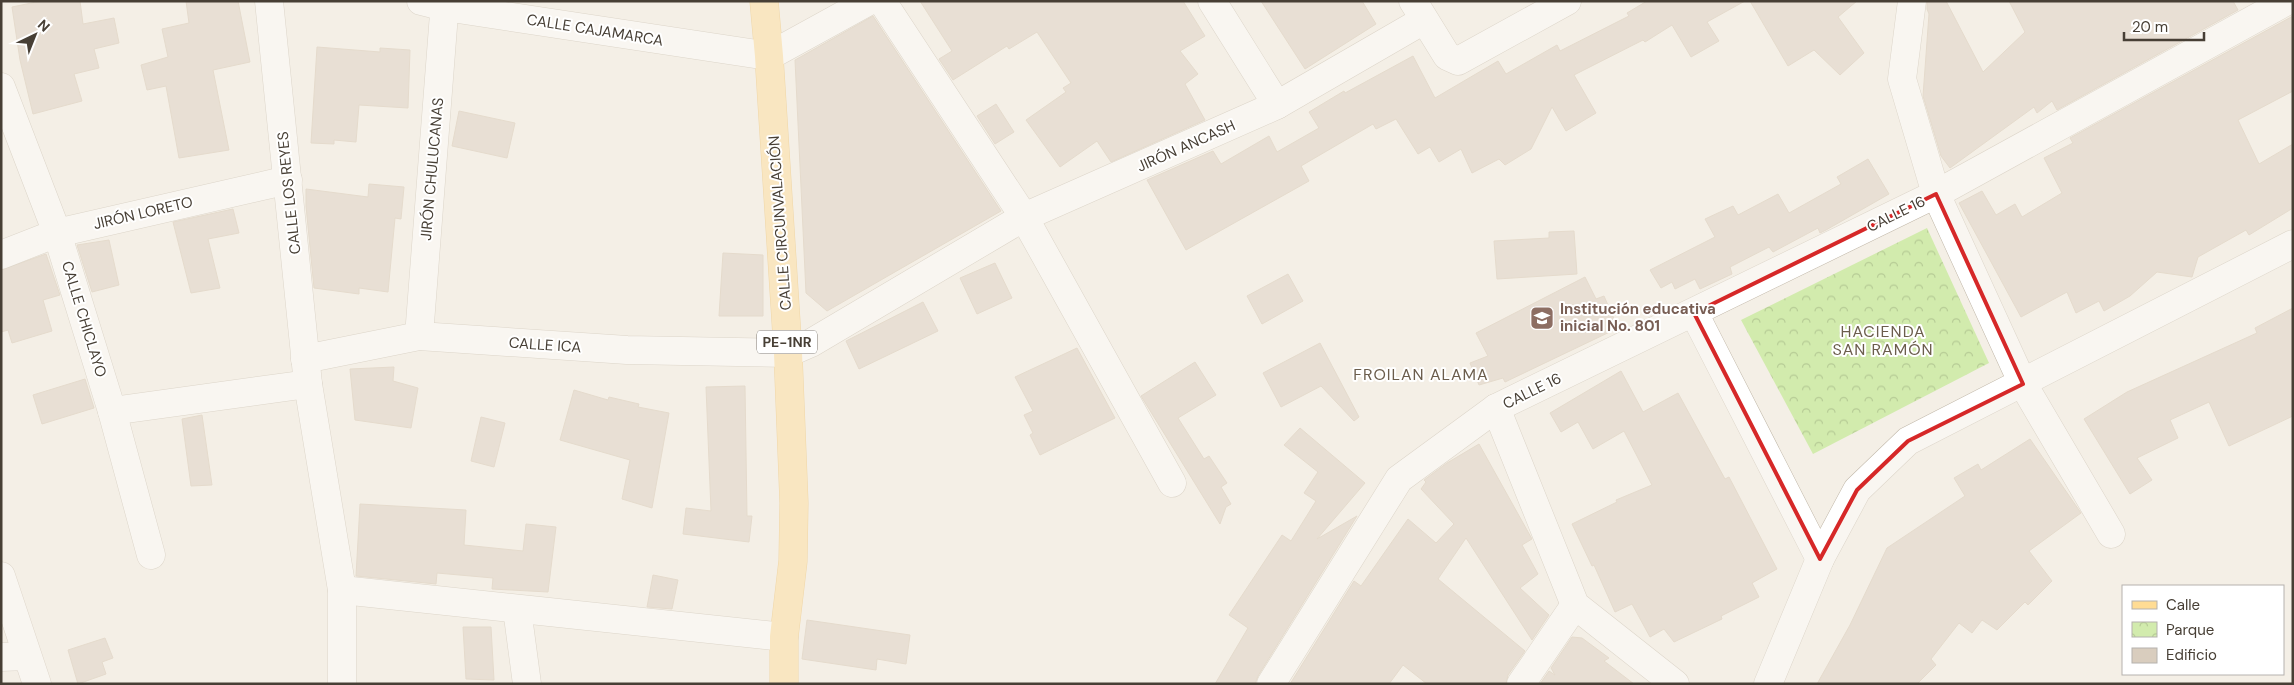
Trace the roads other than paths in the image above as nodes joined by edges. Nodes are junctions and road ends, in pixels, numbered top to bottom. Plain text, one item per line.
1 (269, 1) edge
2 (764, 1) edge
3 (869, 1) edge
4 (882, 1) edge
5 (1212, 1) edge
6 (1567, 1) edge
7 (1912, 1) edge
8 (2287, 1) edge
9 (437, 3) edge
10 (1418, 11) edge
11 (769, 56) junction
12 (1, 87) edge
13 (1277, 105) junction
14 (288, 180) junction
15 (1936, 194) junction
16 (1024, 217) junction
17 (57, 233) junction
18 (2293, 244) edge
19 (1, 255) edge
20 (1694, 313) junction
21 (419, 336) junction
22 (788, 353) junction
23 (306, 372) junction
24 (2024, 384) junction
25 (1496, 408) junction
26 (112, 411) junction
27 (1172, 483) dead end
28 (2110, 534) dead end
29 (150, 555) dead end
30 (1820, 560) junction
31 (1, 576) edge
32 (342, 590) junction
33 (1575, 605) junction
34 (518, 609) junction
35 (784, 638) junction
36 (14, 656) edge
37 (38, 684) edge
38 (342, 684) edge
39 (527, 684) edge
40 (784, 684) edge
41 (1270, 684) edge
42 (1521, 684) edge
43 (1675, 684) edge
44 (1768, 684) edge

1 - 14 street, CALLE LOS REYES
2 - 11 main road, CALLE CIRCUNVALACIÓN / PE-1NR
3 - 11 street
4 - 16 street
5 - 13 street
6 - 10 street, JIRÓN ANCASH
7 - 15 street
8 - 15 street, CALLE 16
9 - 11 street, CALLE CAJAMARCA
9 - 21 street, JIRÓN CHULUCANAS
10 - 13 street, JIRÓN ANCASH
11 - 22 main road, CALLE CIRCUNVALACIÓN / PE-1NR
12 - 17 street, CALLE CHICLAYO
13 - 16 street, JIRÓN ANCASH
14 - 17 street, JIRÓN LORETO
14 - 23 street, CALLE LOS REYES
15 - 20 street, CALLE 16
15 - 24 street
16 - 22 street, JIRÓN ANCASH
16 - 27 street
17 - 19 street, JIRÓN LORETO
17 - 26 street, CALLE CHICLAYO
18 - 24 street
20 - 25 street, CALLE 16
20 - 30 street
21 - 22 street, CALLE ICA
21 - 23 street, CALLE ICA
22 - 35 main road, CALLE CIRCUNVALACIÓN / PE-1NR
23 - 26 street, CALLE ICA
23 - 32 street, CALLE LOS REYES
24 - 28 street
24 - 30 street
25 - 33 street
25 - 41 street, CALLE 16
26 - 29 street, CALLE CHICLAYO
30 - 44 street
31 - 36 street
32 - 34 street
32 - 38 street, CALLE LOS REYES
33 - 42 street
33 - 43 street
34 - 35 street
34 - 39 street
35 - 40 main road, CALLE CIRCUNVALACIÓN / PE-1NR
36 - 37 street

